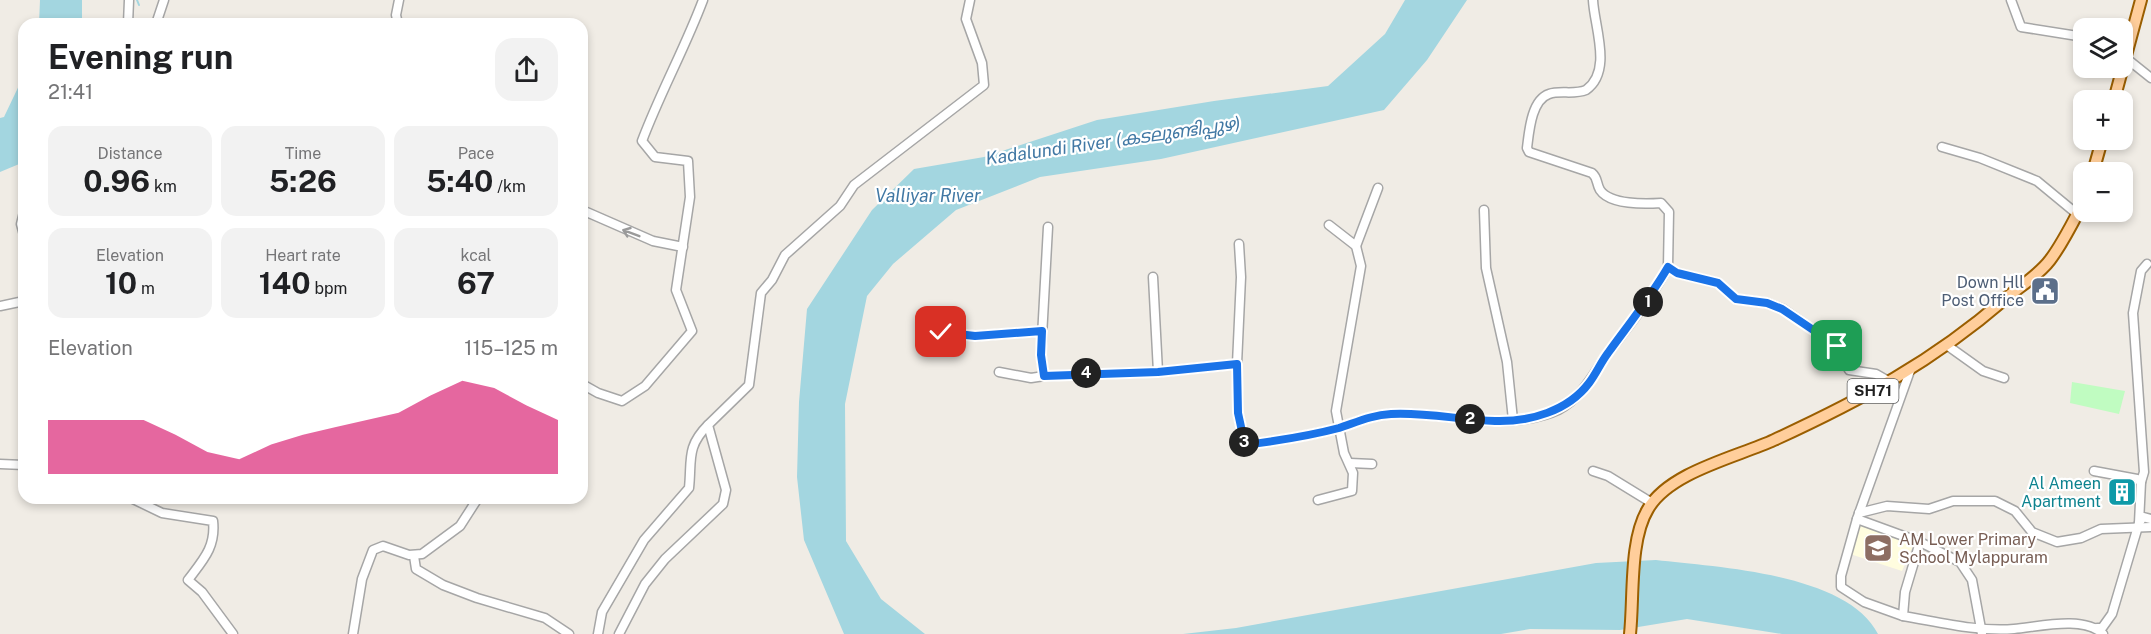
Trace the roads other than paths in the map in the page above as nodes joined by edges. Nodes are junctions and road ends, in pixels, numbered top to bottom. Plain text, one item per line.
1 (129, 0) edge
2 (164, 0) edge
3 (399, 0) edge
4 (703, 0) edge
5 (970, 0) edge
6 (1593, 0) edge
7 (2011, 0) edge
8 (2141, 0) edge
9 (128, 18) edge
10 (158, 18) edge
11 (397, 18) edge
12 (2133, 22) edge
13 (2073, 35) edge
14 (2133, 64) edge
15 (2151, 78) edge
16 (1942, 147) dead end
17 (1378, 188) dead end
18 (1484, 210) dead end
19 (2073, 211) edge
20 (588, 213) edge
21 (2073, 221) edge
22 (1329, 225) dead end
23 (1048, 227) dead end
24 (1239, 244) dead end
25 (1356, 246) junction
26 (683, 247) junction
27 (2147, 264) dead end
28 (1668, 267) junction
29 (1153, 277) dead end
30 (18, 302) edge
31 (0, 306) edge
32 (1042, 331) junction
33 (941, 332) dead end
34 (1948, 346) junction
35 (1237, 364) junction
36 (1910, 371) junction
37 (999, 372) dead end
38 (1158, 372) junction
39 (1044, 376) junction
40 (2004, 378) dead end
41 (1890, 382) junction
42 (588, 387) edge
43 (1513, 420) junction
44 (708, 424) junction
45 (1340, 427) junction
46 (1350, 463) junction
47 (0, 464) edge
48 (1372, 464) dead end
49 (18, 465) edge
50 (1593, 471) dead end
51 (2094, 471) dead end
52 (2141, 482) junction
53 (1318, 500) dead end
54 (1652, 503) junction
55 (144, 504) edge
56 (474, 504) edge
57 (1858, 516) junction
58 (2151, 519) edge
59 (2138, 526) junction
60 (2151, 527) edge
61 (1920, 542) junction
62 (414, 556) junction
63 (1903, 616) junction
64 (2052, 623) junction
65 (1982, 631) edge
66 (2100, 631) edge
67 (232, 634) edge
68 (353, 634) edge
69 (569, 634) edge
70 (598, 634) edge
71 (620, 634) edge
72 (1630, 634) edge
73 (2051, 634) edge

1 - 9 street
2 - 10 street
3 - 11 street
4 - 26 street
5 - 44 street
6 - 28 street
7 - 13 street
8 - 12 main road
14 - 15 street
16 - 19 street
17 - 25 street
18 - 43 street
26 -> 20 street
21 - 34 main road, SH71
22 - 25 street
23 - 32 street
24 - 35 street
25 - 45 street
26 - 42 street
27 - 52 street
28 - 41 street
28 - 43 street
29 - 38 street
30 - 31 street
32 - 33 street
32 - 39 street
34 - 36 main road, SH71
34 - 40 street
35 - 38 street
35 - 45 street
36 - 41 main road, SH71
36 - 57 street
37 - 39 street
38 - 39 street
41 - 54 main road, SH71
43 - 45 street
44 - 70 street
44 - 71 street
45 - 46 street
46 - 48 street
46 - 53 street
47 - 49 street
50 - 54 street
51 - 52 street
52 - 59 street
54 - 72 main road, SH71
55 - 67 street
56 - 62 street
57 - 59 street
57 - 61 street
57 - 63 street
58 - 59 street
59 - 60 street
59 - 66 street
61 - 63 street
61 - 65 street
62 - 68 street
62 - 69 street
63 - 65 street
64 - 65 street
64 - 66 street
64 - 73 street

